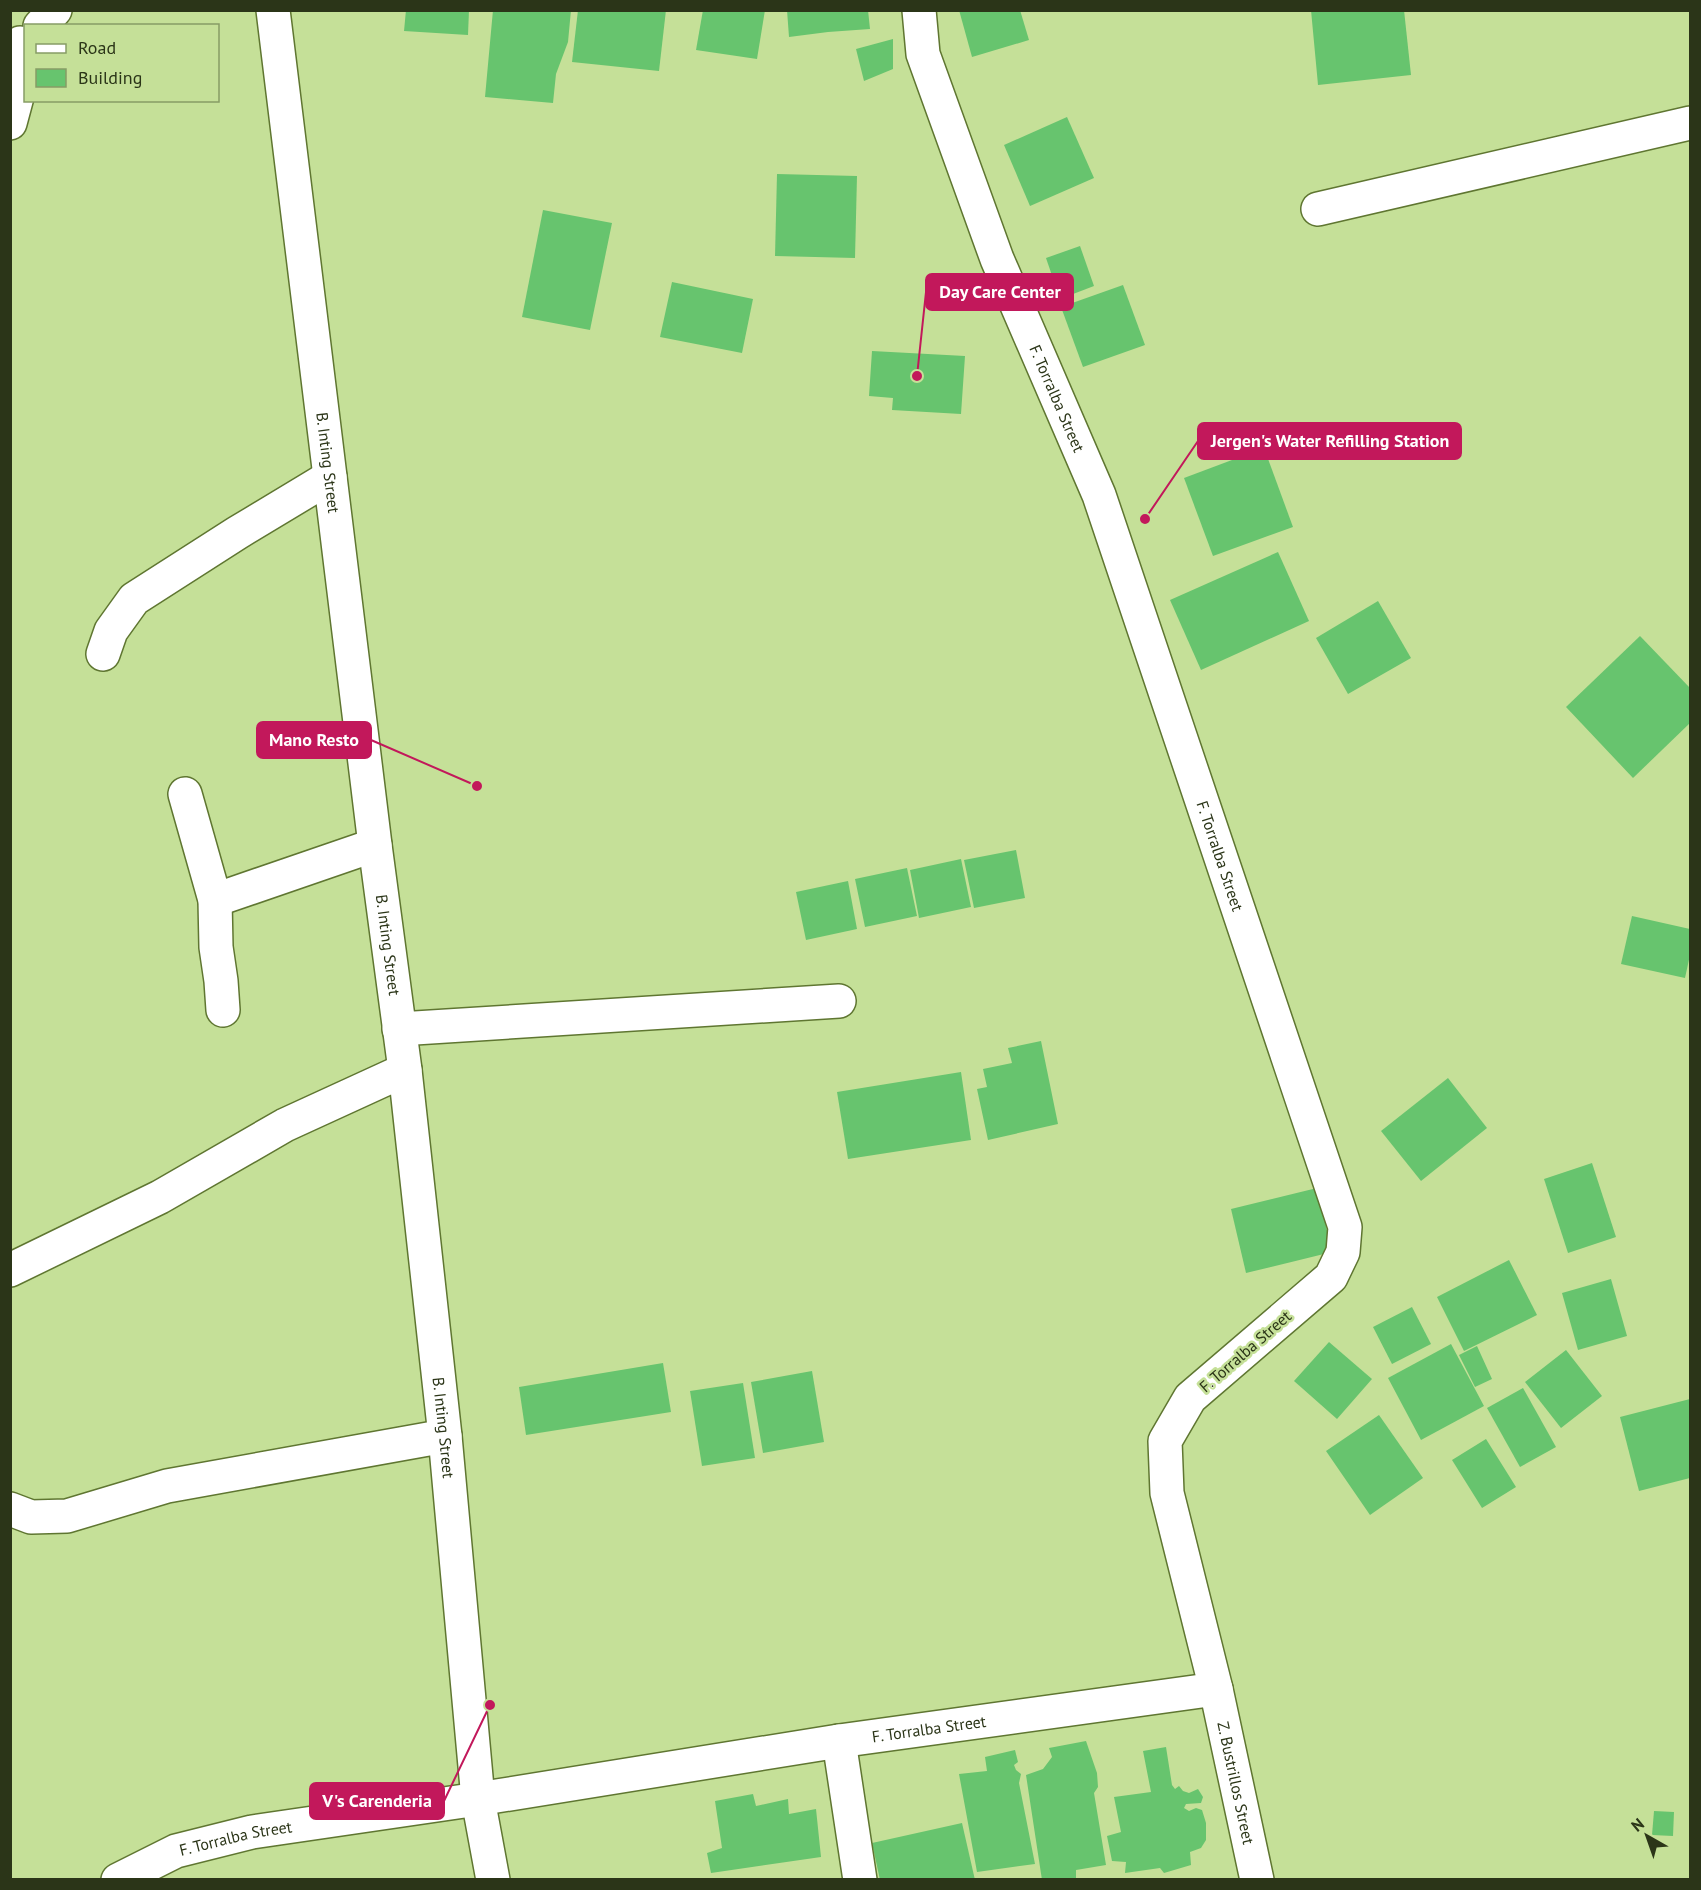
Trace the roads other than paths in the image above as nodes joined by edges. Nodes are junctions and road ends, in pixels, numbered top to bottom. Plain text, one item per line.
1 (55, 10) edge
2 (273, 10) edge
3 (919, 10) edge
4 (40, 24) edge
5 (24, 39) edge
6 (10, 123) edge
7 (1690, 123) edge
8 (1318, 209) dead end
9 (330, 477) junction
10 (103, 654) dead end
11 (185, 794) dead end
12 (375, 845) junction
13 (215, 900) junction
14 (839, 1001) dead end
15 (223, 1010) dead end
16 (399, 1029) junction
17 (405, 1070) junction
18 (10, 1270) edge
19 (445, 1436) junction
20 (10, 1509) edge
21 (1216, 1689) junction
22 (839, 1741) junction
23 (478, 1799) junction
24 (117, 1880) edge
25 (493, 1880) edge
26 (860, 1880) edge
27 (1257, 1880) edge

1 - 4 street
2 - 9 street, B. Inting Street
3 - 21 street, F. Torralba Street
5 - 6 street
7 - 8 street
9 - 10 street
9 - 12 street, B. Inting Street
11 - 13 street
12 - 13 street
12 - 16 street, B. Inting Street
13 - 15 street
14 - 16 street
16 - 17 street, B. Inting Street
17 - 18 street
17 - 19 street, B. Inting Street
19 - 20 street
19 - 23 street, B. Inting Street
21 - 22 street, F. Torralba Street
21 - 27 street, Z. Bustrillos Street
22 - 23 street, F. Torralba Street
22 - 26 street
23 - 24 street, F. Torralba Street
23 - 25 street, B. Inting Street

